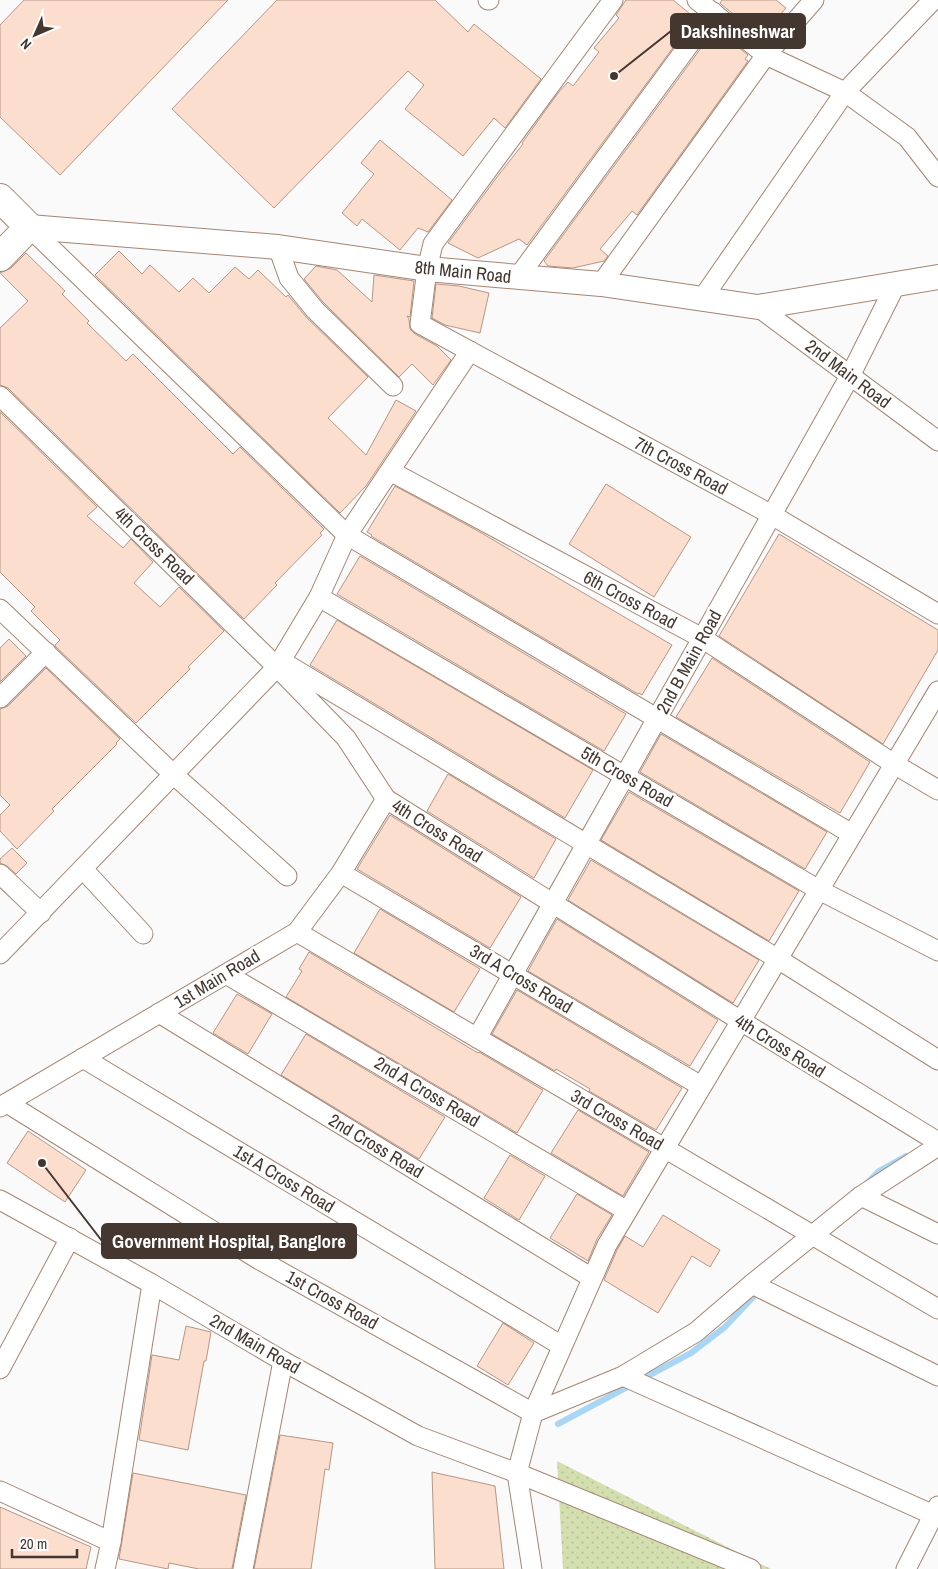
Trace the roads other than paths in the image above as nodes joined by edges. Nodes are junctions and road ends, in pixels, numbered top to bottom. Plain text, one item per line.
1 (613, 0) edge
2 (697, 0) edge
3 (814, 0) edge
4 (933, 0) edge
5 (713, 12) junction
6 (766, 55) junction
7 (845, 92) junction
8 (938, 177) edge
9 (0, 198) edge
10 (29, 227) junction
11 (278, 247) junction
12 (0, 257) edge
13 (427, 269) junction
14 (518, 277) junction
15 (938, 277) edge
16 (602, 284) junction
17 (896, 284) junction
18 (702, 299) junction
19 (758, 307) junction
20 (470, 351) junction
21 (850, 376) junction
22 (393, 386) dead end
23 (0, 396) edge
24 (938, 441) edge
25 (390, 471) junction
26 (772, 515) junction
27 (347, 535) junction
28 (320, 597) junction
29 (0, 608) edge
30 (938, 614) edge
31 (702, 638) junction
32 (46, 652) junction
33 (279, 664) junction
34 (938, 691) edge
35 (0, 698) edge
36 (657, 719) junction
37 (894, 764) junction
38 (174, 775) junction
39 (625, 776) junction
40 (938, 790) edge
41 (386, 799) junction
42 (852, 834) junction
43 (586, 844) junction
44 (83, 869) junction
45 (341, 873) junction
46 (287, 876) dead end
47 (3, 881) edge
48 (819, 890) junction
49 (553, 904) junction
50 (41, 913) junction
51 (297, 932) junction
52 (143, 934) dead end
53 (938, 950) edge
54 (0, 954) edge
55 (778, 959) junction
56 (226, 974) junction
57 (513, 974) junction
58 (159, 1013) junction
59 (741, 1021) junction
60 (477, 1038) junction
61 (83, 1058) junction
62 (938, 1060) edge
63 (702, 1086) junction
64 (4, 1105) edge
65 (938, 1144) edge
66 (665, 1148) junction
67 (861, 1196) junction
68 (0, 1200) edge
69 (627, 1211) junction
70 (938, 1234) edge
71 (812, 1235) junction
72 (70, 1238) junction
73 (592, 1278) junction
74 (152, 1284) junction
75 (757, 1287) junction
76 (938, 1309) edge
77 (562, 1346) junction
78 (283, 1361) junction
79 (0, 1370) edge
80 (623, 1376) junction
81 (938, 1376) edge
82 (533, 1413) junction
83 (517, 1473) junction
84 (0, 1491) edge
85 (937, 1513) edge
86 (111, 1542) junction
87 (105, 1569) edge
88 (243, 1569) edge
89 (532, 1569) edge
90 (751, 1569) edge
91 (906, 1569) edge

1 - 13 street
2 - 5 street
3 - 6 street
4 - 7 street
5 - 6 street
5 - 14 street
6 - 7 street
6 - 16 street
7 - 8 street
7 - 18 street
9 - 10 main road
10 - 11 street, 8th Main Road
10 - 12 main road
10 - 27 street
11 - 13 street, 8th Main Road
11 - 22 street
13 - 14 street, 8th Main Road
13 - 20 street, 7th Cross Road
14 - 16 street, 8th Main Road
15 - 17 street, 8th Main Road
16 - 18 street, 8th Main Road
17 - 19 street, 8th Main Road
17 - 21 street, 2nd B Main Road
18 - 19 street, 8th Main Road
19 - 21 street, 2nd Main Road
20 - 25 street
20 - 26 street, 7th Cross Road
21 - 24 street, 2nd Main Road
21 - 26 street, 2nd B Main Road
23 - 33 street, 4th Cross Road
25 - 27 street
25 - 31 street, 6th Cross Road
26 - 30 street, 7th Cross Road
26 - 31 street, 2nd B Main Road
27 - 28 street
27 - 36 street
28 - 33 street
28 - 39 street, 5th Cross Road
29 - 32 street
31 - 36 street, 2nd B Main Road
31 - 37 street, 6th Cross Road
32 - 35 street
32 - 38 street
33 - 38 street
33 - 41 street, 4th Cross Road
33 - 43 street
34 - 37 street
36 - 39 street, 2nd B Main Road
36 - 42 street
37 - 40 street, 6th Cross Road
37 - 42 street
38 - 44 street
38 - 46 street
39 - 43 street, 2nd B Main Road
39 - 48 street, 5th Cross Road
41 - 45 street, 1st Main Road
41 - 49 street, 4th Cross Road
42 - 48 street
43 - 49 street, 2nd B Main Road
43 - 55 street
44 - 50 street
44 - 52 street
45 - 51 street, 1st Main Road
45 - 57 street, 3rd A Cross Road
47 - 50 street
48 - 53 street, 5th Cross Road
48 - 55 street
49 - 57 street, 2nd B Main Road
49 - 59 street, 4th Cross Road
50 - 54 street
51 - 56 street, 1st Main Road
51 - 60 street, 3rd Cross Road
55 - 59 street
55 - 62 street
56 - 58 street, 1st Main Road
56 - 69 street, 2nd A Cross Road
57 - 60 street, 2nd B Main Road
57 - 63 street, 3rd A Cross Road
58 - 61 street, 1st Main Road
58 - 73 street, 2nd Cross Road
59 - 63 street
59 - 65 street, 4th Cross Road
60 - 66 street, 3rd Cross Road
61 - 64 street, 1st Main Road
61 - 77 street, 1st A Cross Road
63 - 66 street
64 - 82 street, 1st Cross Road
65 - 67 street
66 - 69 street
66 - 71 street, 3rd Cross Road
67 - 70 street
67 - 71 street
68 - 72 street, 2nd Main Road
69 - 73 street
71 - 75 street
71 - 76 street, 3rd Cross Road
72 - 74 street, 2nd Main Road
72 - 79 street
73 - 77 street
74 - 78 street, 2nd Main Road
74 - 86 street
75 - 80 street
75 - 81 street
77 - 82 street
78 - 83 street, 2nd Main Road
78 - 88 street
80 - 82 street
80 - 85 street
82 - 83 street
83 - 89 street
83 - 90 street, 2nd Main Road
84 - 86 street
85 - 91 street
86 - 87 street

